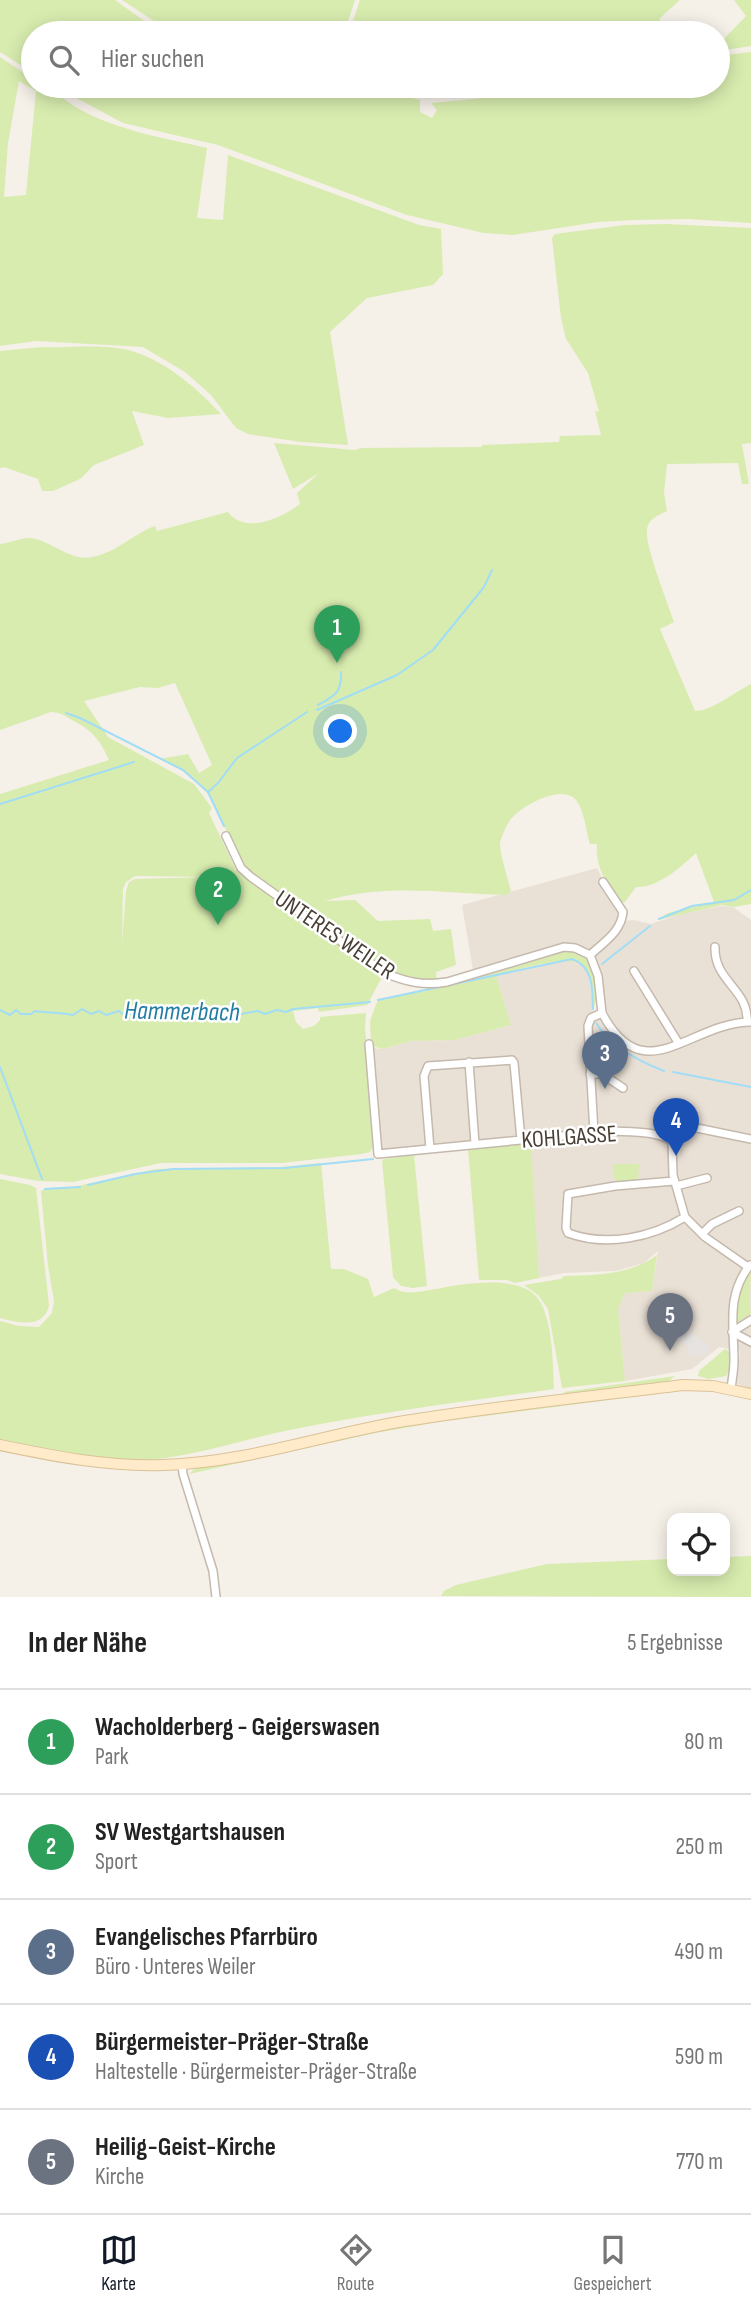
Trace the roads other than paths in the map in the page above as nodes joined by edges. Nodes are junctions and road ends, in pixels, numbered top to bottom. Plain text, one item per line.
1 (226, 836) dead end
2 (603, 882) dead end
3 (715, 947) dead end
4 (590, 955) junction
5 (634, 971) dead end
6 (601, 1013) junction
7 (749, 1022) edge
8 (679, 1044) junction
9 (369, 1045) dead end
10 (469, 1062) junction
11 (590, 1074) junction
12 (623, 1088) dead end
13 (594, 1133) junction
14 (751, 1139) edge
15 (521, 1140) junction
16 (672, 1141) junction
17 (475, 1144) junction
18 (430, 1149) junction
19 (707, 1178) dead end
20 (675, 1184) junction
21 (739, 1211) dead end
22 (685, 1217) junction
23 (702, 1234) junction
24 (750, 1266) edge
25 (751, 1320) edge
26 (732, 1332) junction
27 (751, 1342) edge
28 (731, 1389) junction
29 (751, 1394) edge
30 (0, 1445) edge
31 (182, 1464) junction
32 (216, 1597) edge

1 - 4 street, UNTERES WEILER
2 - 4 street
3 - 7 street
4 - 6 street
5 - 8 street
6 - 8 street
6 - 11 street
7 - 8 street
9 - 18 street, KOHLGASSE
10 - 15 street
10 - 17 street
10 - 18 street
11 - 12 street
11 - 13 street
13 - 15 street, KOHLGASSE
13 - 16 street, KOHLGASSE
14 - 16 street
15 - 17 street, KOHLGASSE
16 - 20 street
17 - 18 street, KOHLGASSE
19 - 20 street
20 - 22 street
20 - 22 street
21 - 23 street
22 - 23 street
23 - 24 street
24 - 26 street
25 - 26 street
26 - 27 street
26 - 28 street
28 - 29 main road
28 - 31 main road
30 - 31 main road
31 - 32 street

